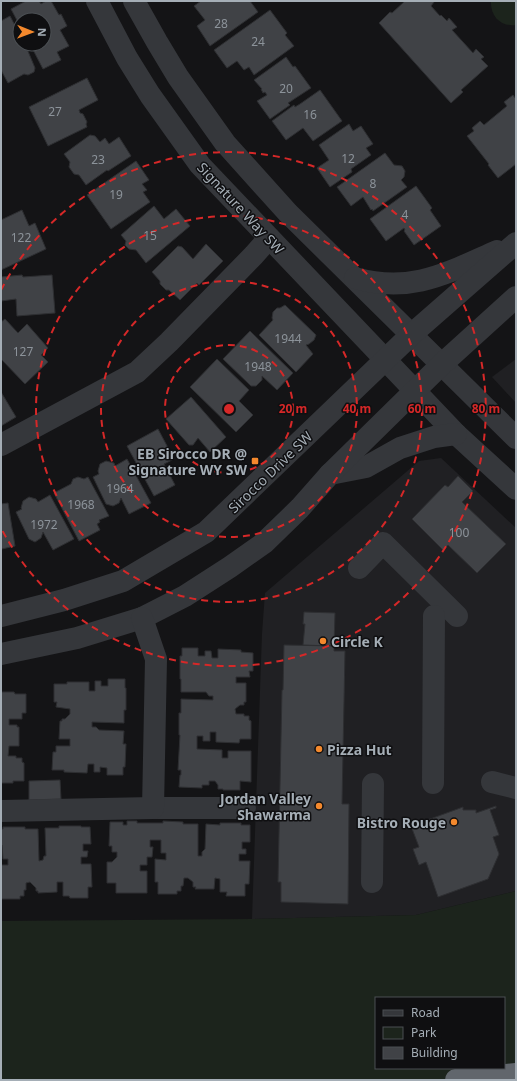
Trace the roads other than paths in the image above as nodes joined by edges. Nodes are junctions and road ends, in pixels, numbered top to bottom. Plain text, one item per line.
1 (97, 1) edge
2 (134, 1) edge
3 (269, 238) junction
4 (516, 243) edge
5 (355, 278) junction
6 (516, 297) edge
7 (412, 334) junction
8 (386, 361) junction
9 (442, 365) junction
10 (416, 391) junction
11 (456, 434) junction
12 (516, 438) edge
13 (1, 445) edge
14 (330, 474) junction
15 (516, 489) edge
16 (359, 568) dead end
17 (1, 616) edge
18 (434, 616) dead end
19 (458, 616) dead end
20 (142, 618) junction
21 (1, 654) edge
22 (492, 782) dead end
23 (434, 783) dead end
24 (373, 784) dead end
25 (516, 788) edge
26 (153, 808) junction
27 (245, 808) dead end
28 (1, 811) edge
29 (372, 882) dead end
30 (516, 1074) edge
31 (456, 1080) edge

1 - 3 street, Signature Way SW
2 - 5 street
3 - 8 street, Signature Way SW
3 - 13 street
4 - 5 street
4 - 7 street, Sirocco Drive SW
5 - 7 street
6 - 9 street
7 - 8 street, Sirocco Drive SW
7 - 9 street
8 - 10 street, Signature Way SW
8 - 17 street, Sirocco Drive SW
9 - 10 street
9 - 12 street
10 - 11 street, Signature Way SW
10 - 14 street
11 - 14 street
11 - 15 street, Signature Way SW
14 - 20 street
16 - 19 street
18 - 23 street
20 - 21 street
20 - 26 street
22 - 25 street
24 - 29 street
26 - 27 street
26 - 28 street
30 - 31 highway

